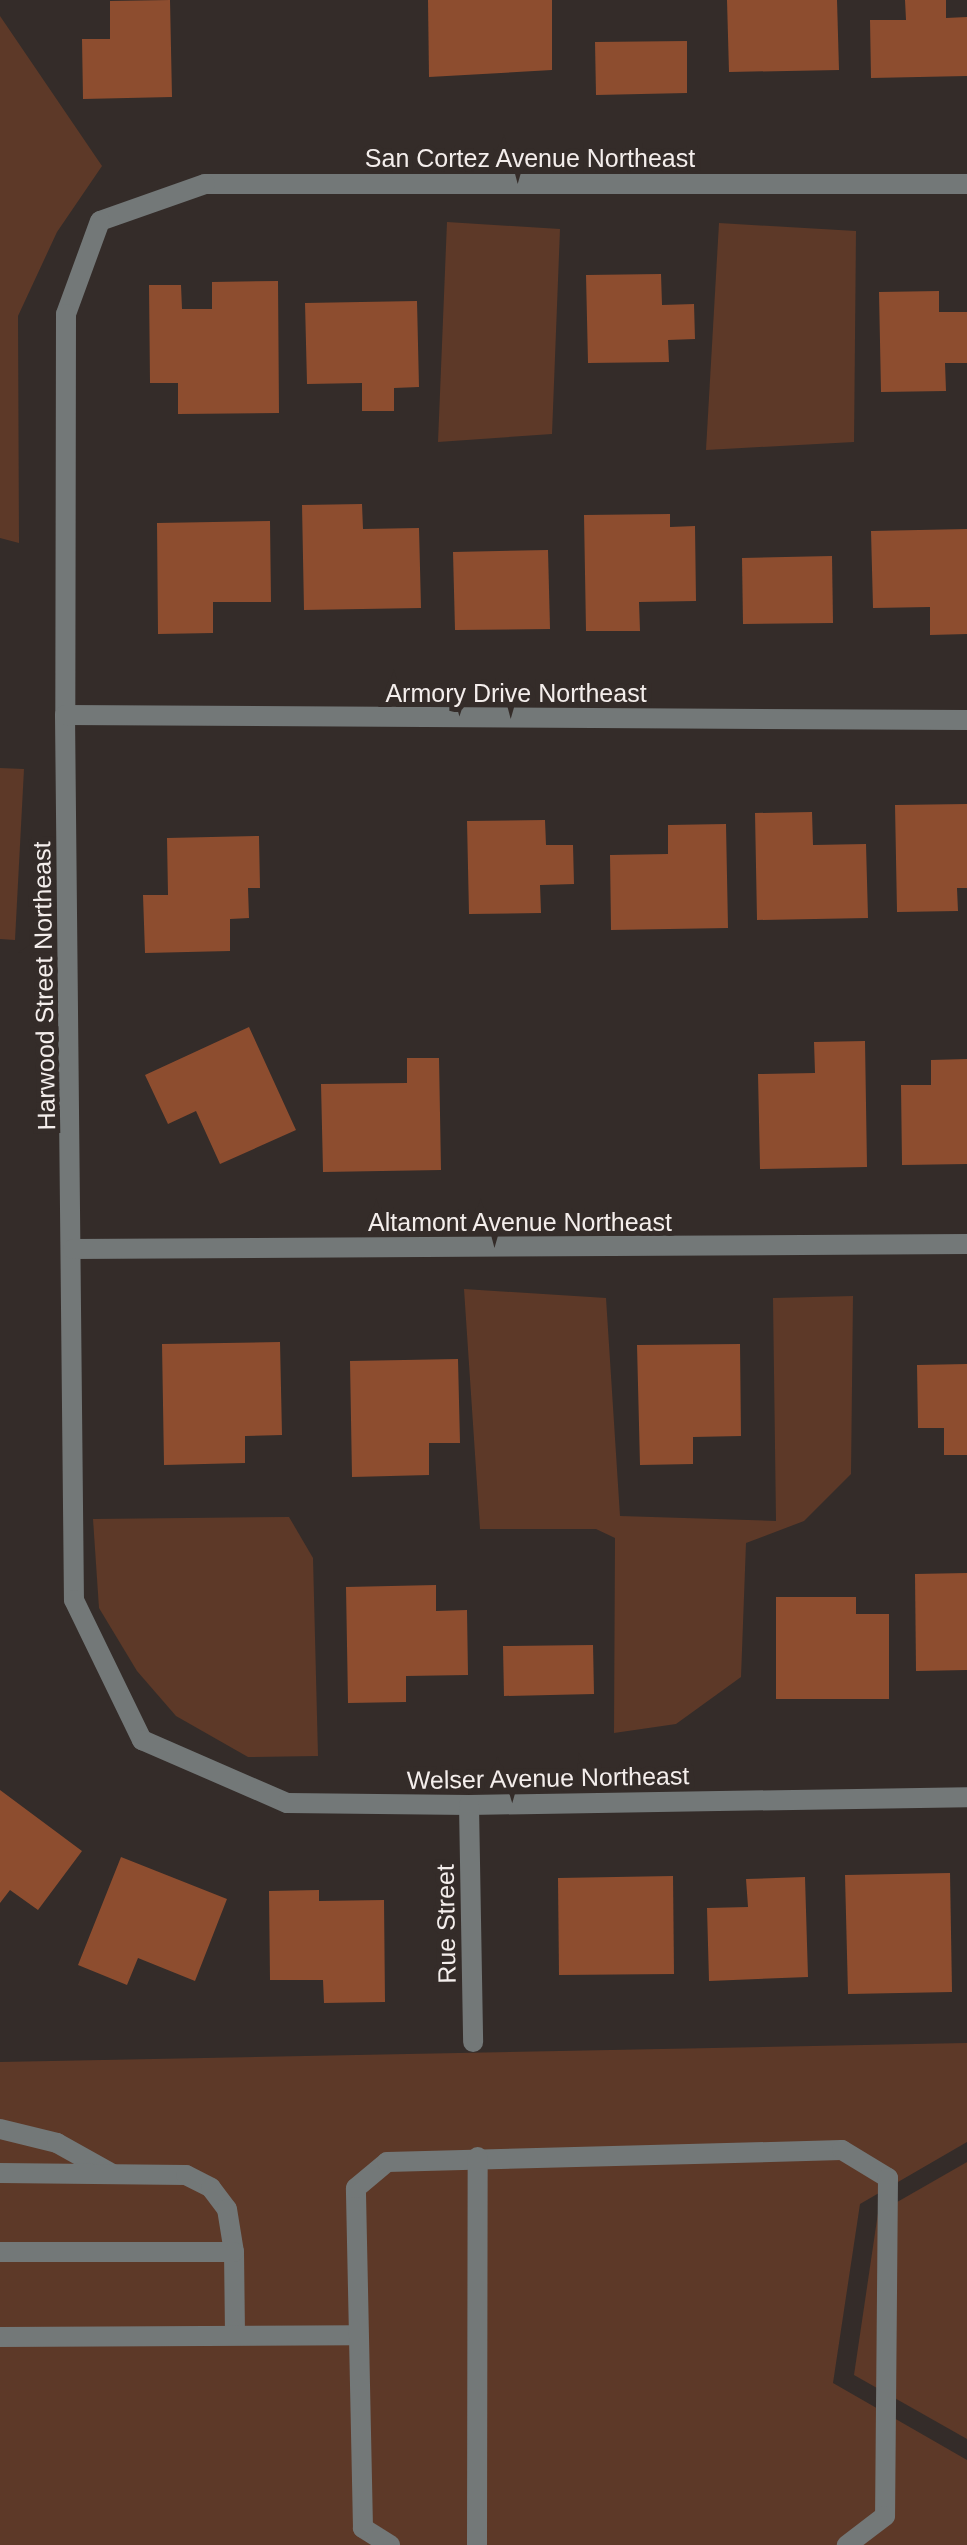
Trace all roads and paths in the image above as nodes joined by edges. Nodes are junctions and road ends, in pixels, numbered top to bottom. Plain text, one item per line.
1 (967, 184) edge
2 (100, 220) joint
3 (65, 715) junction
4 (967, 720) edge
5 (967, 1244) edge
6 (73, 1249) junction
7 (142, 1740) joint
8 (967, 1797) edge
9 (469, 1805) junction
10 (474, 2042) dead end
11 (0, 2129) edge
12 (478, 2157) junction
13 (0, 2172) edge
14 (113, 2174) junction
15 (0, 2252) edge
16 (234, 2252) junction
17 (356, 2334) junction
18 (235, 2336) junction
19 (0, 2337) edge
20 (390, 2545) edge
21 (476, 2545) edge
22 (847, 2545) edge

1 - 2 street, San Cortez Avenue Northeast
2 - 3 street, Harwood Street Northeast
3 - 4 street, Armory Drive Northeast
3 - 6 street, Harwood Street Northeast
5 - 6 street, Altamont Avenue Northeast
6 - 7 street, Harwood Street Northeast
7 - 9 street, Welser Avenue Northeast
8 - 9 street, Welser Avenue Northeast
9 - 10 street, Rue Street
11 - 14 street
12 - 17 street
12 - 21 street
12 - 22 street
13 - 14 street
14 - 16 street
15 - 16 street
16 - 18 street
17 - 18 street
17 - 20 street
18 - 19 street

